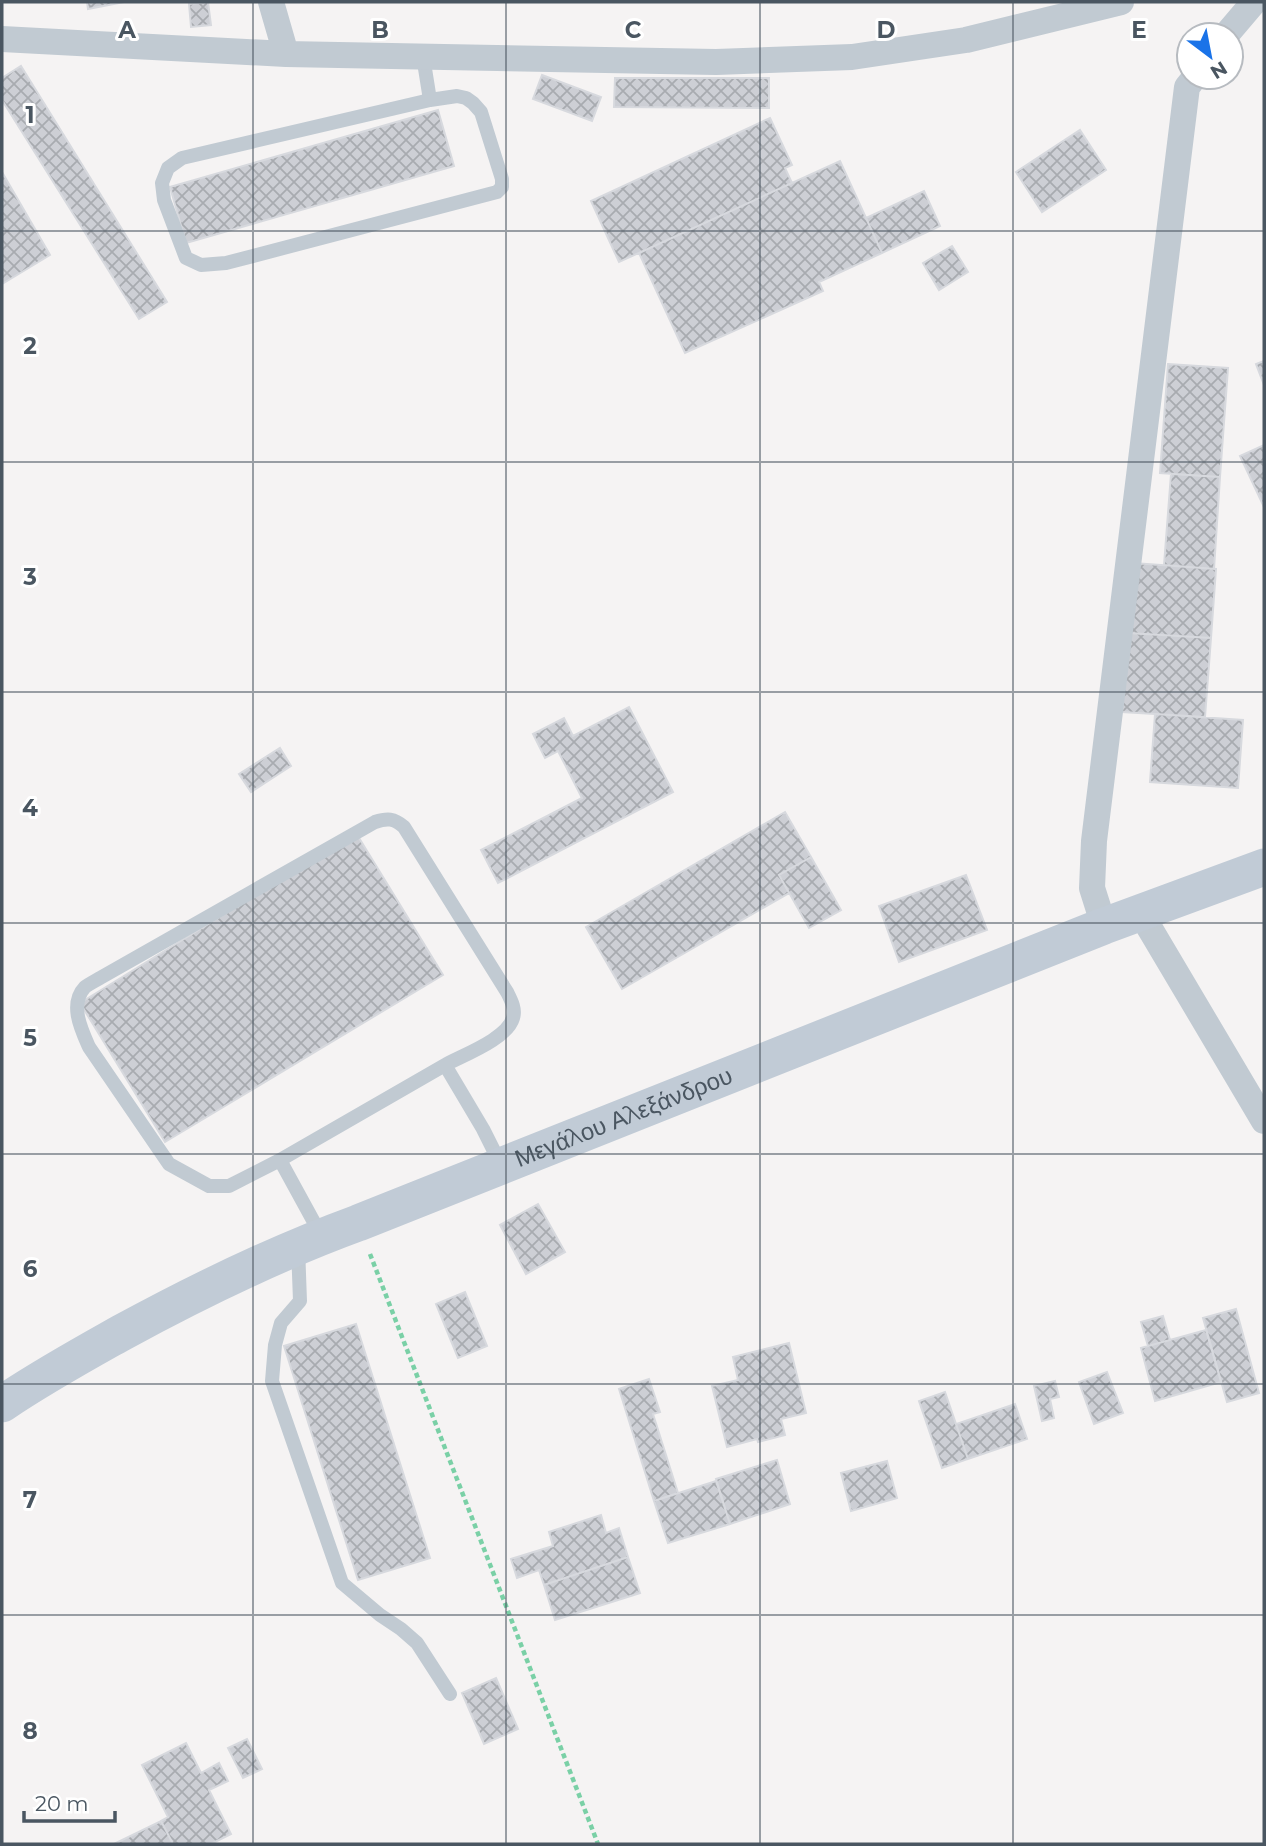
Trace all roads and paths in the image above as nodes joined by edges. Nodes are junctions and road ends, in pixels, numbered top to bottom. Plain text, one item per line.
1 (271, 2) edge
2 (1121, 2) edge
3 (1257, 5) edge
4 (1240, 21) edge
5 (2, 38) edge
6 (286, 54) junction
7 (423, 56) junction
8 (1187, 91) edge
9 (430, 100) junction
10 (1264, 867) edge
11 (1140, 912) junction
12 (1104, 926) junction
13 (445, 1065) junction
14 (1264, 1121) edge
15 (280, 1160) junction
16 (502, 1166) junction
17 (358, 1223) junction
18 (310, 1241) junction
19 (2, 1404) edge
20 (450, 1694) dead end
21 (598, 1844) edge

1 - 6 street
2 - 7 street
3 - 4 street
5 - 6 street
6 - 7 street
7 - 9 lane
8 - 12 street
9 - 9 lane
10 - 11 street, Μεγάλου Αλεξάνδρου
11 - 12 street, Μεγάλου Αλεξάνδρου
11 - 14 street
12 - 16 street, Μεγάλου Αλεξάνδρου
13 - 15 lane
13 - 15 lane
13 - 16 lane
15 - 18 lane
16 - 17 street, Μεγάλου Αλεξάνδρου
17 - 18 street, Μεγάλου Αλεξάνδρου
17 - 21 path
18 - 19 street, Μεγάλου Αλεξάνδρου
18 - 20 lane

